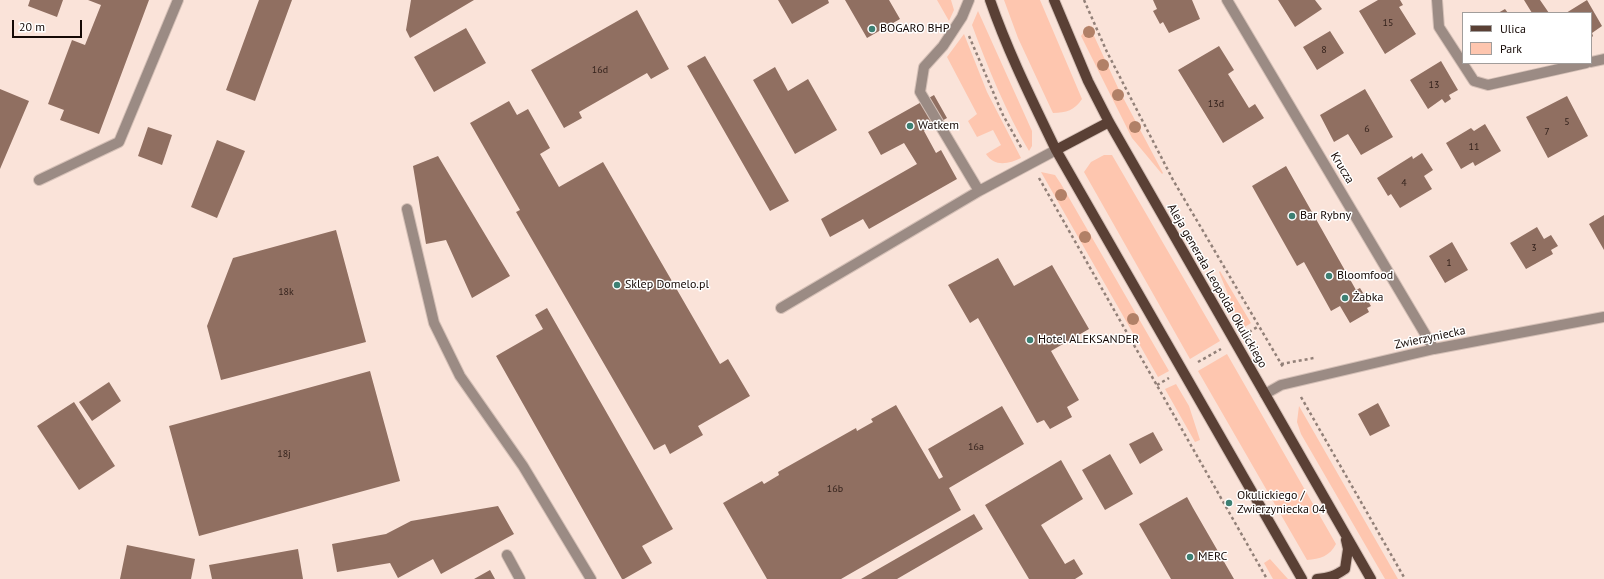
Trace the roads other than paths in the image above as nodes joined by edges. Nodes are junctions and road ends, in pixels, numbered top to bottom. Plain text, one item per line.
1 (178, 0) edge
2 (969, 0) edge
3 (990, 0) edge
4 (1054, 0) edge
5 (1227, 0) edge
6 (1437, 0) edge
7 (1604, 59) edge
8 (1462, 62) edge
9 (1592, 62) edge
10 (1463, 64) edge
11 (1582, 64) edge
12 (1109, 122) junction
13 (1056, 150) junction
14 (39, 180) dead end
15 (979, 191) junction
16 (407, 209) dead end
17 (781, 308) dead end
18 (1604, 317) edge
19 (1434, 349) junction
20 (1265, 394) junction
21 (1345, 534) junction
22 (507, 555) dead end
23 (1301, 577) edge
24 (520, 579) edge
25 (591, 579) edge
26 (1311, 579) edge
27 (1317, 579) edge
28 (1371, 579) edge

1 - 14 street
2 - 15 street
3 - 13 main road
4 - 12 main road, Aleja generała Leopolda Okulickiego
5 - 19 street, Krucza
6 - 8 street
7 - 9 street
10 - 11 street
12 - 13 main road
12 - 20 main road, Aleja generała Leopolda Okulickiego
13 - 15 street
13 - 23 main road
15 - 17 street
16 - 25 street
18 - 19 street, Zwierzyniecka
19 - 20 street, Zwierzyniecka
20 - 21 main road, Aleja generała Leopolda Okulickiego
21 - 27 main road
21 - 28 main road, Aleja generała Leopolda Okulickiego
22 - 24 street
23 - 26 main road

